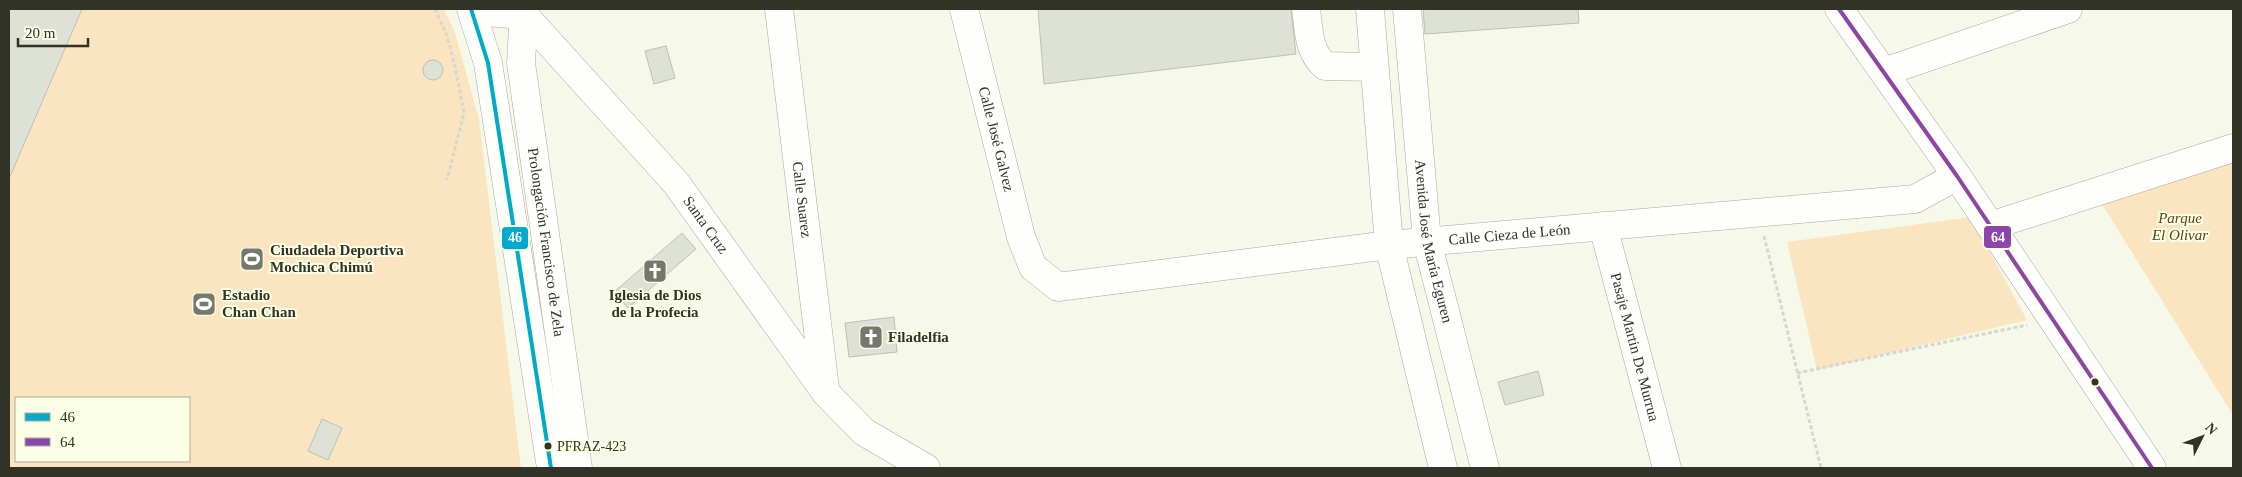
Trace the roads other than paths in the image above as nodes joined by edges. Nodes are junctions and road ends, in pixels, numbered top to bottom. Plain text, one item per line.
1 (779, 9) edge
2 (964, 9) edge
3 (1306, 9) edge
4 (1839, 9) edge
5 (2068, 9) edge
6 (472, 10) edge
7 (524, 12) edge
8 (1407, 13) edge
9 (1370, 15) edge
10 (1374, 67) junction
11 (1884, 72) junction
12 (2233, 148) edge
13 (1957, 176) junction
14 (1603, 226) junction
15 (1990, 226) junction
16 (1428, 241) junction
17 (1389, 245) junction
18 (1033, 267) joint
19 (826, 393) junction
20 (550, 468) edge
21 (578, 468) edge
22 (926, 468) edge
23 (1443, 468) edge
24 (1485, 468) edge
25 (1667, 468) edge
26 (2152, 468) edge

1 - 19 street, Calle Suarez
2 - 18 street, Calle José Galvez
3 - 10 street
4 - 11 street
5 - 11 street
6 - 7 street
6 - 20 street, Prolongación Francisco de Zela
7 - 19 street, Santa Cruz
7 - 21 street, Prolongación Francisco de Zela
8 - 9 street
8 - 16 street, Avenida José María Eguren
9 - 10 street
10 - 17 street
11 - 13 street
12 - 15 street
13 - 14 street, Calle Cieza de León
13 - 15 street
14 - 16 street, Calle Cieza de León
14 - 25 street, Pasaje Martin De Murrua
15 - 26 street
16 - 17 street, Calle Cieza de León
16 - 24 street, Avenida José María Eguren
17 - 18 street, Calle Cieza de León
17 - 23 street
19 - 22 street, Santa Cruz

